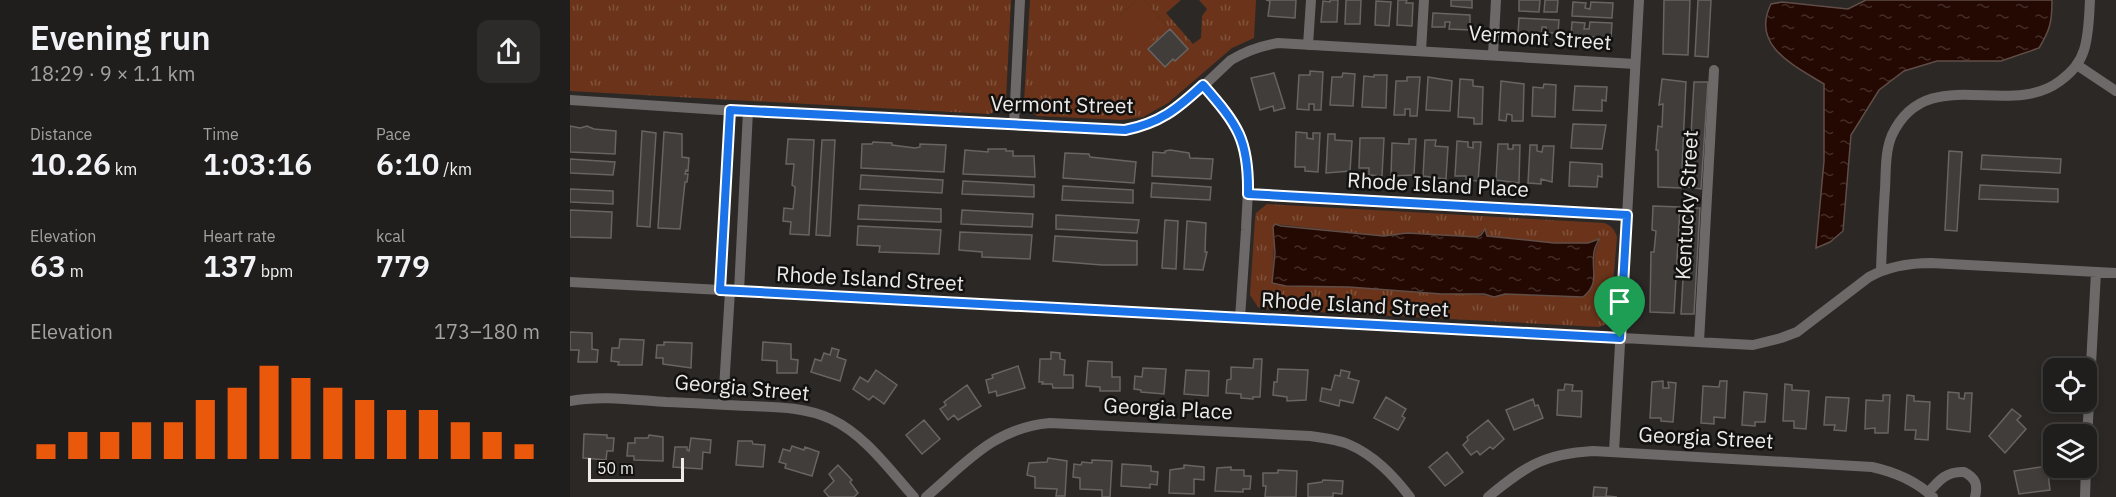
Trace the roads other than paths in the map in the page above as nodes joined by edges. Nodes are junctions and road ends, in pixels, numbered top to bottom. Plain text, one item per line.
1 (1020, 0) edge
2 (1311, 0) edge
3 (1424, 0) edge
4 (1496, 0) edge
5 (1639, 0) edge
6 (2090, 0) edge
7 (1308, 45) junction
8 (1421, 51) junction
9 (1493, 55) junction
10 (1635, 64) junction
11 (2077, 65) junction
12 (1714, 70) dead end
13 (1203, 85) junction
14 (2116, 91) edge
15 (570, 100) edge
16 (730, 110) junction
17 (748, 111) junction
18 (1014, 124) junction
19 (1248, 194) junction
20 (1627, 215) junction
21 (1881, 270) junction
22 (2096, 272) junction
23 (2116, 273) edge
24 (570, 282) edge
25 (730, 290) junction
26 (1240, 318) junction
27 (1620, 338) junction
28 (1699, 342) junction
29 (570, 401) edge
30 (723, 405) junction
31 (2088, 424) edge
32 (1614, 452) junction
33 (2086, 478) edge
34 (1931, 495) edge
35 (914, 497) edge
36 (926, 497) edge
37 (1410, 497) edge
38 (1488, 497) edge
39 (1975, 497) edge
40 (2085, 497) edge

1 - 18 street
2 - 7 street
3 - 8 street
4 - 9 street
5 - 10 street
6 - 11 street
7 - 8 street, Vermont Street
7 - 13 street, Vermont Street
8 - 9 street, Vermont Street
9 - 10 street, Vermont Street
10 - 20 street
11 - 14 street
11 - 21 street
12 - 28 street, Kentucky Street
13 - 18 street, Vermont Street
13 - 19 street
15 - 16 street, Vermont Street
16 - 17 street, Vermont Street
16 - 25 street
17 - 18 street, Vermont Street
17 - 25 street
19 - 20 street, Rhode Island Place
19 - 26 street
20 - 27 street
21 - 22 street, Rhode Island Street
21 - 28 street, Rhode Island Street
22 - 23 street, Rhode Island Street
22 - 31 street
24 - 25 street, Rhode Island Street
25 - 26 street, Rhode Island Street
25 - 30 street
26 - 27 street, Rhode Island Street
27 - 28 street, Rhode Island Street
27 - 32 street
29 - 30 street, Georgia Street
30 - 35 street, Georgia Street
32 - 34 street, Georgia Street
32 - 38 street, Georgia Street
33 - 40 street
34 - 39 street, Georgia Street
36 - 37 street, Georgia Place

